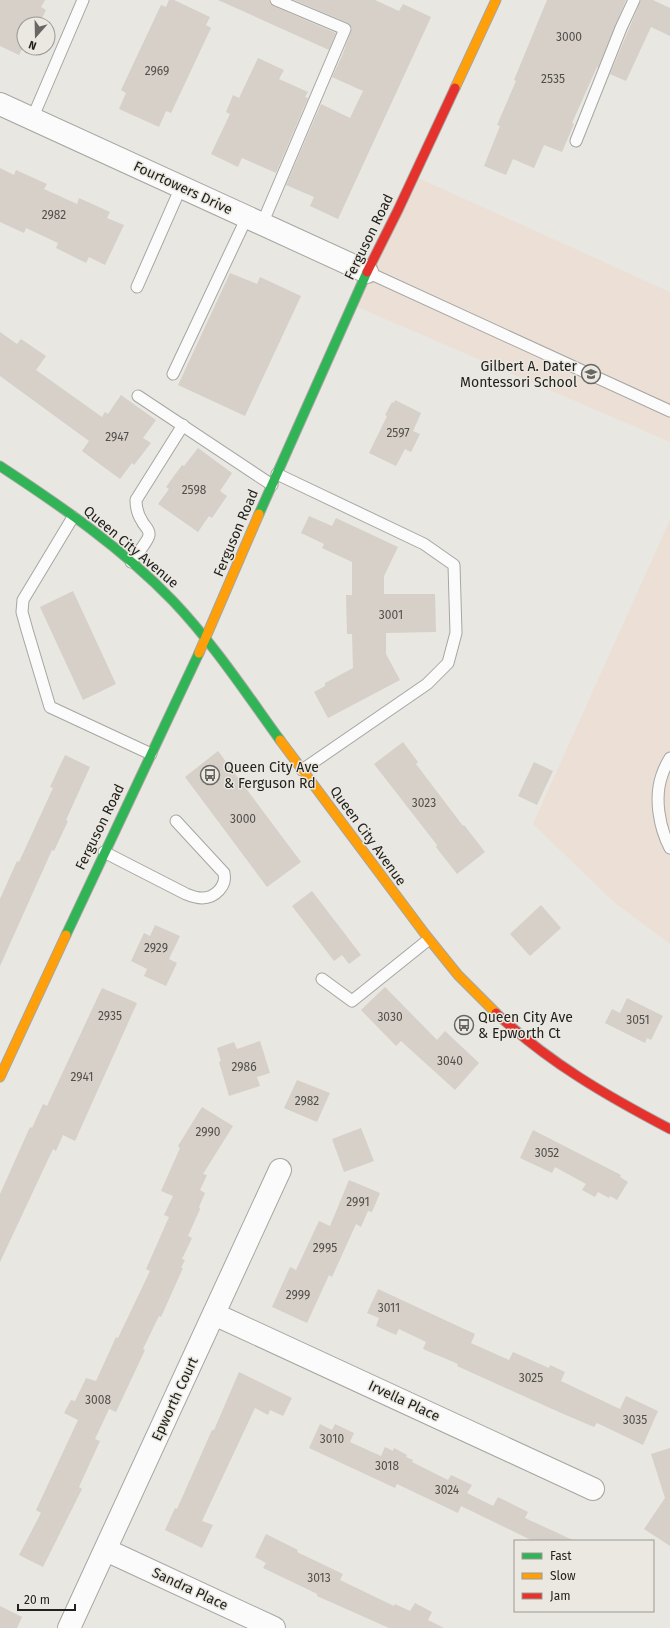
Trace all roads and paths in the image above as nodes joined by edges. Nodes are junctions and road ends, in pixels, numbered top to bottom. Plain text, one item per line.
1 (83, 0) edge
2 (276, 0) edge
3 (496, 0) edge
4 (634, 0) edge
5 (0, 104) edge
6 (32, 119) junction
7 (576, 141) dead end
8 (181, 187) junction
9 (255, 221) junction
10 (367, 272) junction
11 (137, 287) dead end
12 (173, 374) dead end
13 (138, 396) dead end
14 (670, 411) edge
15 (183, 425) junction
16 (0, 466) edge
17 (277, 474) junction
18 (272, 485) junction
19 (73, 516) junction
20 (130, 562) junction
21 (206, 639) junction
22 (151, 754) junction
23 (670, 758) edge
24 (302, 770) junction
25 (176, 821) dead end
26 (670, 848) edge
27 (104, 852) junction
28 (428, 940) junction
29 (322, 979) dead end
30 (0, 1077) edge
31 (670, 1129) edge
32 (280, 1170) dead end
33 (214, 1314) junction
34 (593, 1489) dead end
35 (106, 1550) junction
36 (70, 1628) edge
37 (274, 1628) edge

1 - 6 lane
2 - 9 lane
3 - 10 street, Ferguson Road
4 - 7 lane
5 - 6 street, Fourtowers Drive
6 - 8 street, Fourtowers Drive
8 - 9 street, Fourtowers Drive
8 - 11 lane
9 - 10 street, Fourtowers Drive
9 - 12 lane
10 - 14 lane
10 - 17 street, Ferguson Road
13 - 15 lane
15 - 18 lane
15 - 20 lane
16 - 19 street, Queen City Avenue
17 - 18 street, Ferguson Road
17 - 24 lane
18 - 21 street, Ferguson Road
19 - 20 street, Queen City Avenue
19 - 22 lane
20 - 21 street, Queen City Avenue
21 - 22 street, Ferguson Road
21 - 24 street, Queen City Avenue
22 - 27 street, Ferguson Road
23 - 26 lane
24 - 28 street, Queen City Avenue
25 - 27 lane
27 - 30 street, Ferguson Road
28 - 29 lane
28 - 31 street, Queen City Avenue
32 - 33 street, Epworth Court
33 - 34 street, Irvella Place
33 - 35 street, Epworth Court
35 - 36 street, Epworth Court
35 - 37 street, Sandra Place

